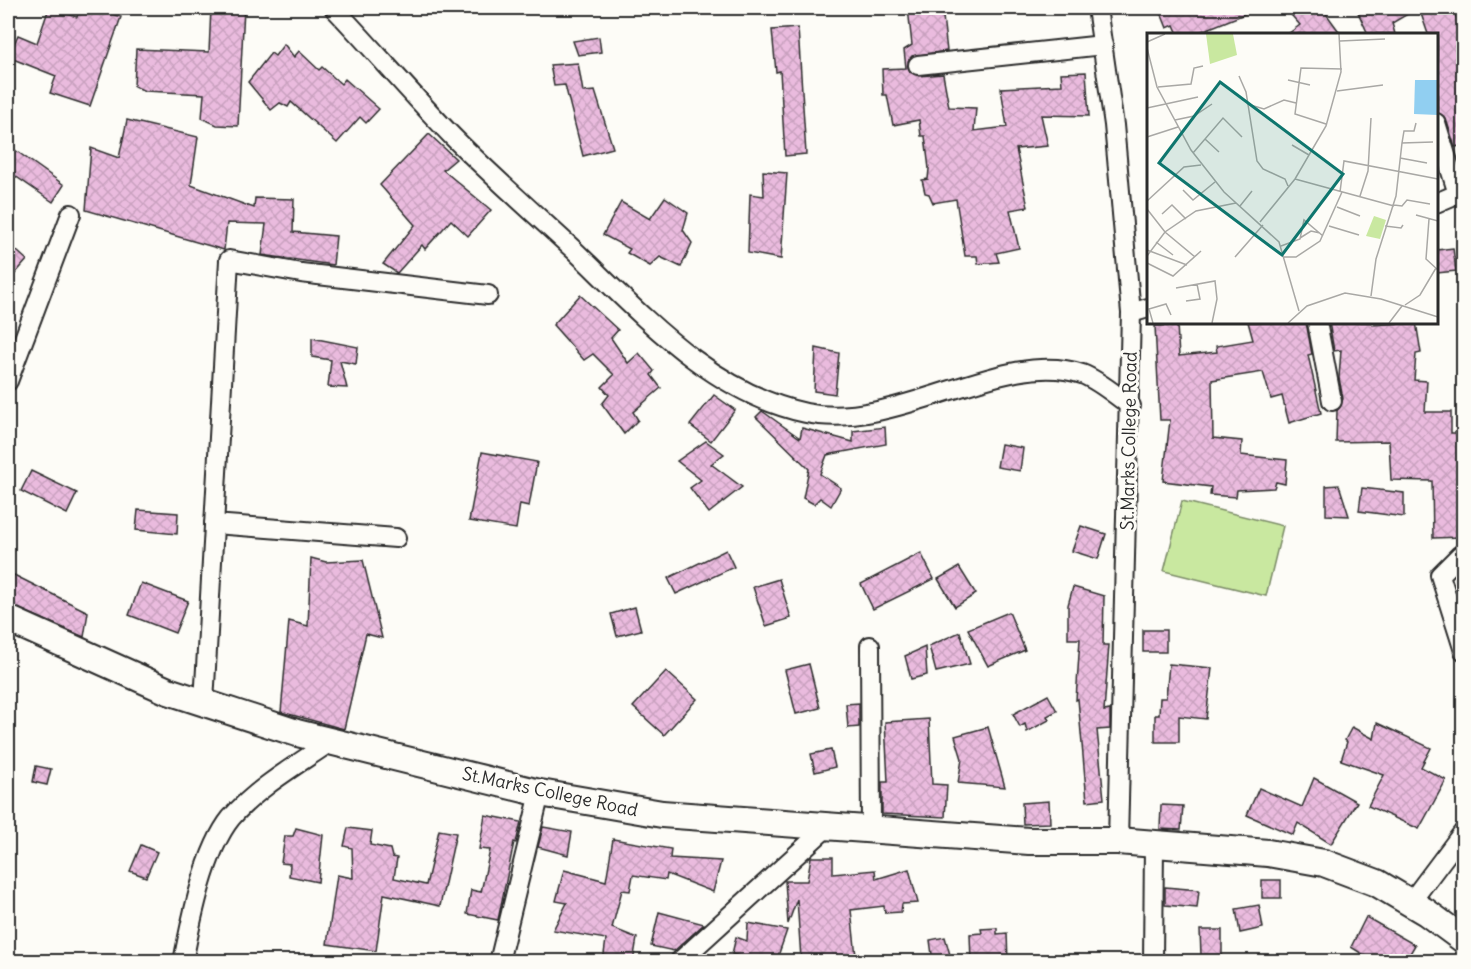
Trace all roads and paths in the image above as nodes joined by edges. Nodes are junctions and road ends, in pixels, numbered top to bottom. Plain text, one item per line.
1 (1097, 8) edge
2 (341, 9) edge
3 (1102, 45) junction
4 (918, 65) dead end
5 (1438, 126) edge
6 (1461, 192) edge
7 (1438, 203) edge
8 (71, 214) dead end
9 (488, 295) dead end
10 (1140, 311) edge
11 (1317, 324) edge
12 (8, 381) edge
13 (1332, 400) dead end
14 (1131, 406) junction
15 (214, 524) junction
16 (396, 538) dead end
17 (1464, 556) edge
18 (8, 619) edge
19 (870, 646) dead end
20 (1464, 651) edge
21 (204, 702) junction
22 (330, 742) junction
23 (540, 793) junction
24 (827, 827) junction
25 (871, 830) junction
26 (1464, 831) edge
27 (1118, 841) junction
28 (1154, 843) junction
29 (1410, 903) junction
30 (1464, 940) edge
31 (183, 962) edge
32 (499, 962) edge
33 (679, 962) edge
34 (1153, 962) edge

1 - 3 street, St.Marks College Road
2 - 14 street
3 - 4 street
3 - 10 street, St.Marks College Road
5 - 6 street
6 - 7 street
8 - 12 street
9 - 15 street
10 - 14 street, St.Marks College Road
11 - 13 street
14 - 27 street, St.Marks College Road
15 - 16 street
15 - 21 street
17 - 20 street
18 - 21 main road, St.Marks College Road
19 - 25 street
21 - 22 main road, St.Marks College Road
22 - 23 main road, St.Marks College Road
22 - 31 street
23 - 24 main road, St.Marks College Road
23 - 32 street
24 - 25 main road, St.Marks College Road
24 - 33 street
25 - 27 main road, St.Marks College Road
26 - 29 street
27 - 28 main road, St.Marks College Road
28 - 29 main road, St.Marks College Road
28 - 34 street
29 - 30 main road, St.Marks College Road

